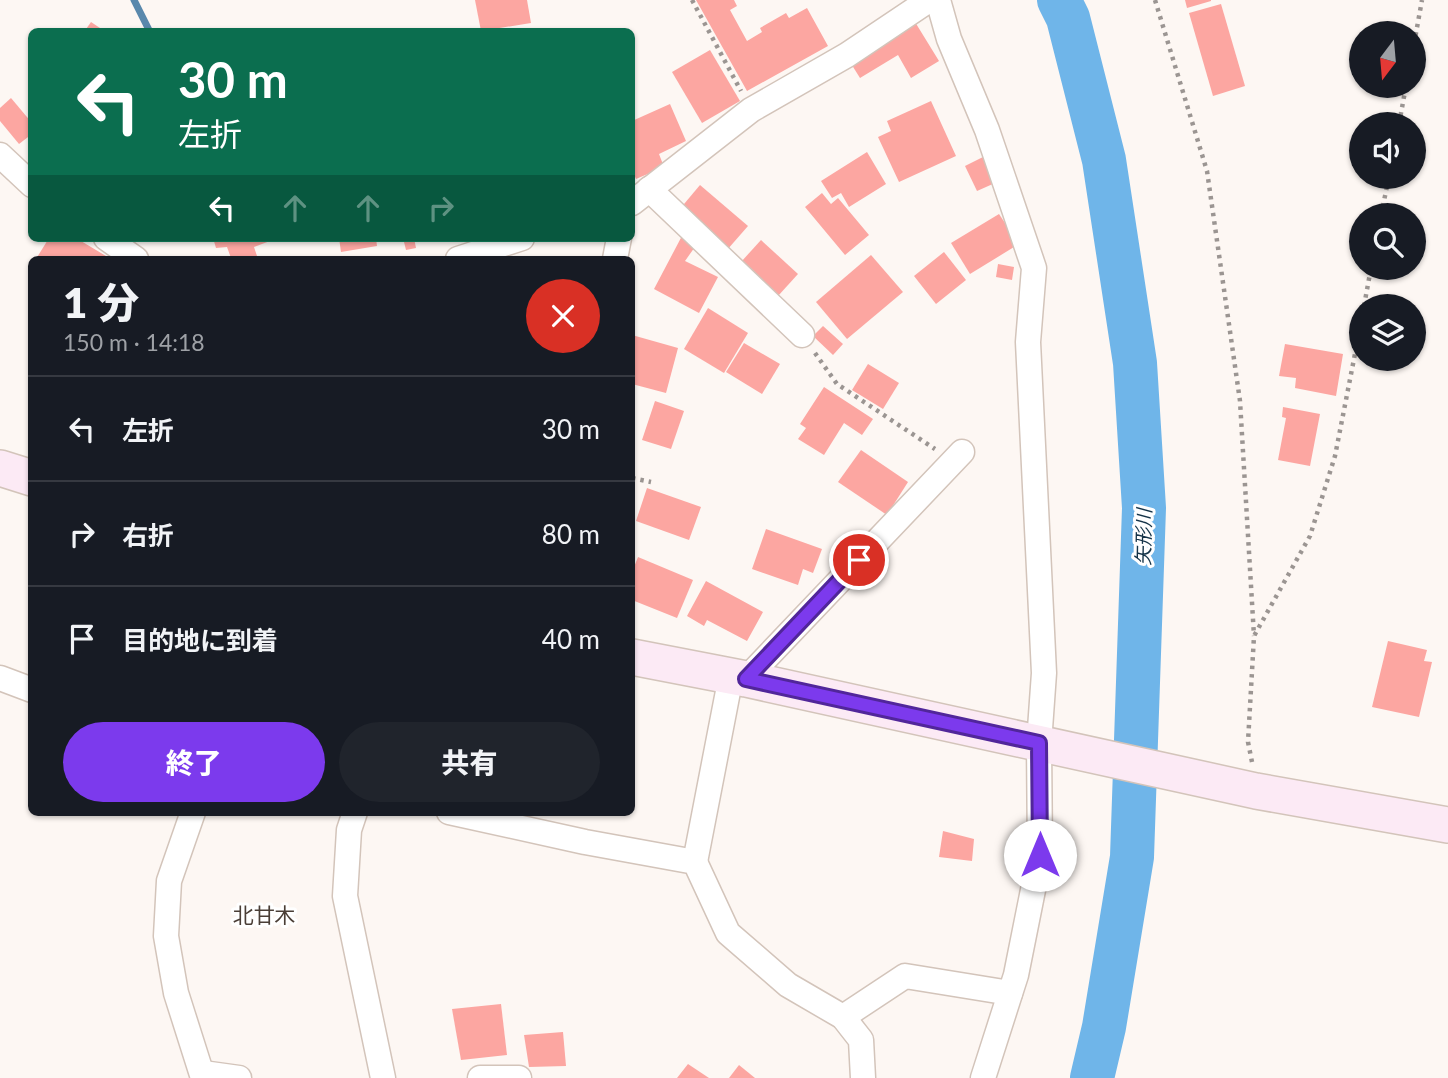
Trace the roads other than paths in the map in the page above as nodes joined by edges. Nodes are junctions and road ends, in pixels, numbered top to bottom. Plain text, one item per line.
1 (929, 0) edge
2 (938, 0) edge
3 (0, 155) edge
4 (28, 181) edge
5 (641, 196) edge
6 (112, 242) edge
7 (510, 242) edge
8 (131, 256) edge
9 (467, 256) edge
10 (802, 335) road end
11 (958, 457) road end
12 (0, 468) edge
13 (28, 477) edge
14 (635, 658) edge
15 (0, 678) edge
16 (738, 678) junction
17 (28, 688) edge
18 (1039, 743) junction
19 (192, 816) edge
20 (354, 816) edge
21 (467, 816) edge
22 (1448, 825) edge
23 (695, 862) junction
24 (1010, 993) junction
25 (843, 1017) junction
26 (203, 1076) edge
27 (239, 1078) edge
28 (383, 1078) edge
29 (480, 1078) edge
30 (519, 1078) edge
31 (863, 1078) edge
32 (983, 1078) edge

1 - 5 street
2 - 18 street
3 - 4 street
5 - 10 street
6 - 8 street
7 - 9 street
11 - 16 street
12 - 13 street
14 - 16 street
15 - 17 street
16 - 18 street
16 - 23 street
18 - 22 street
18 - 24 street
19 - 26 street
20 - 28 street
21 - 23 street
23 - 25 street
24 - 25 street
24 - 32 street
25 - 31 street
26 - 27 street
29 - 30 street

